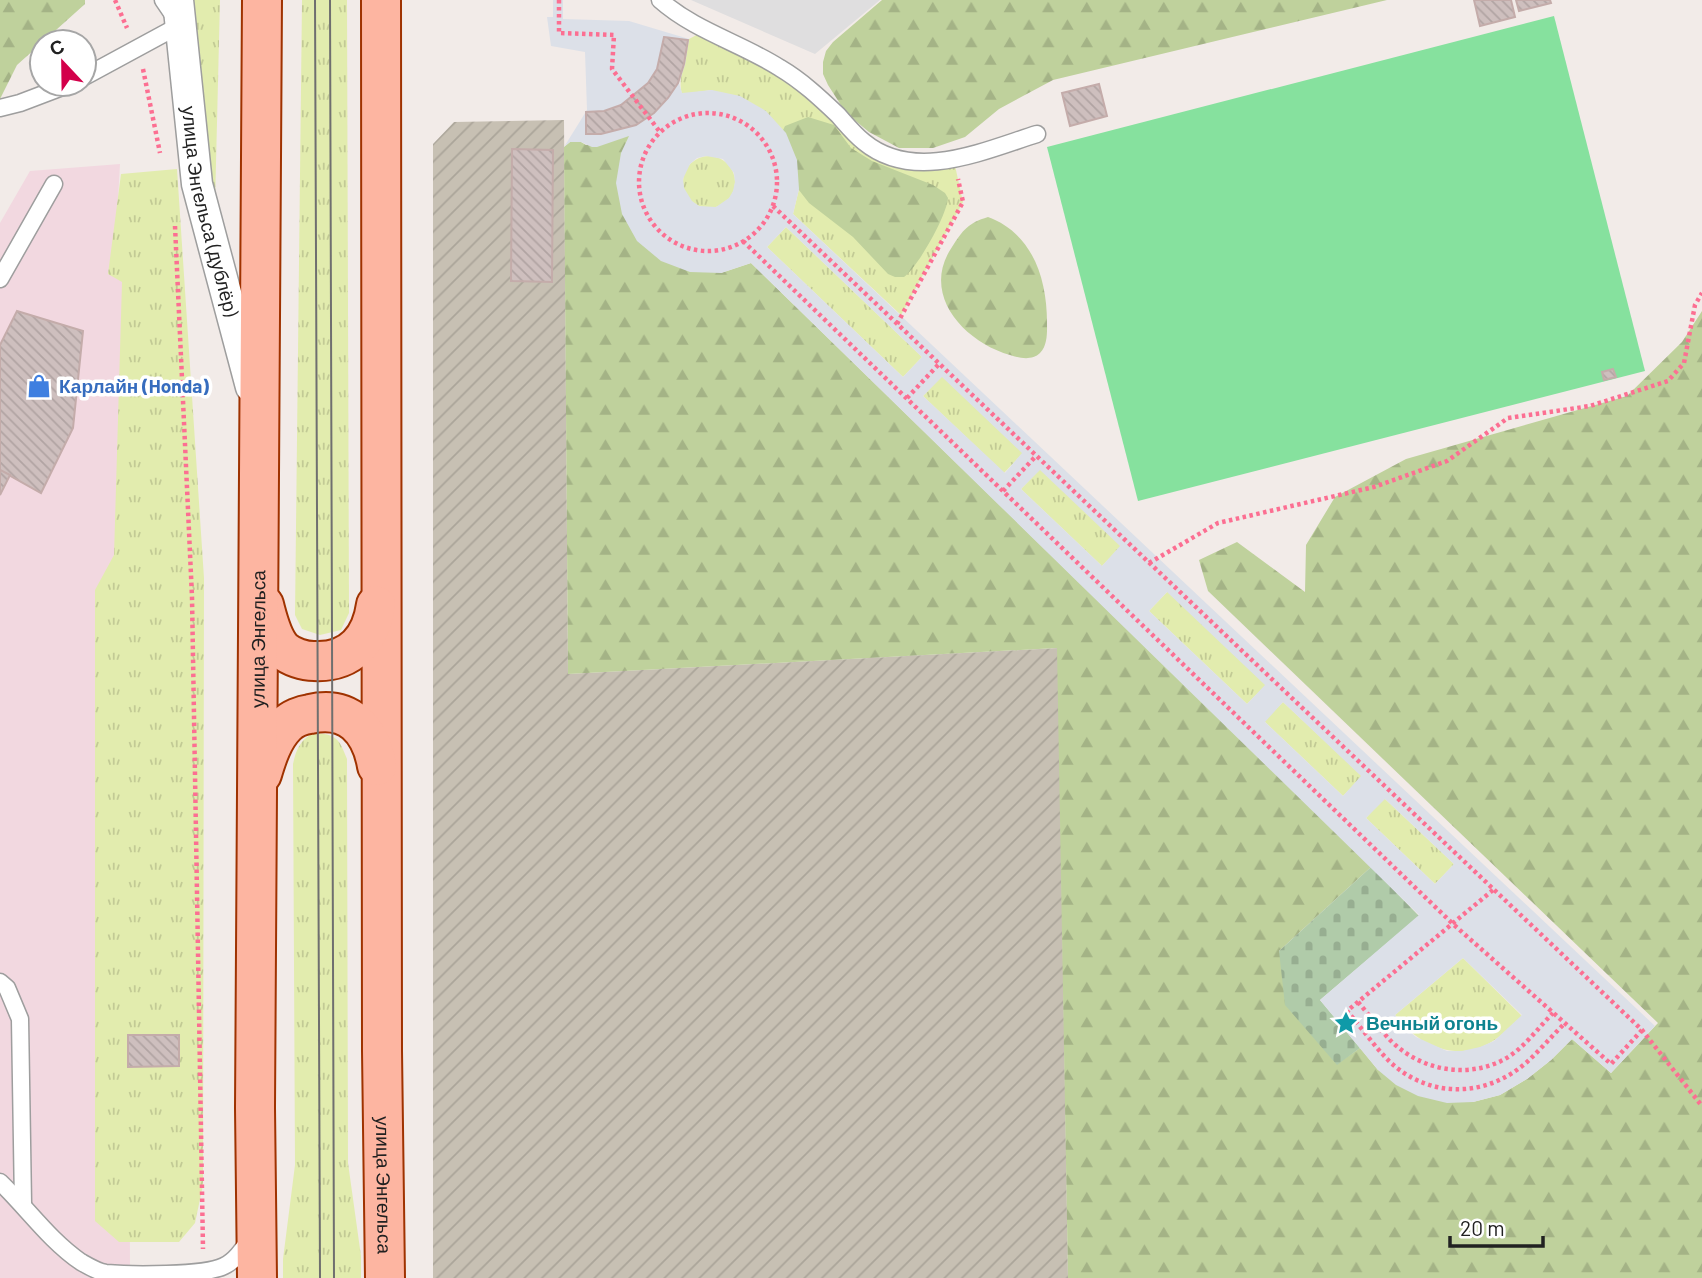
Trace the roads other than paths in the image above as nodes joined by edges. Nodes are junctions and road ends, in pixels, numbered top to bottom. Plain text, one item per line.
1 (163, 0) edge
2 (262, 0) edge
3 (381, 0) edge
4 (660, 0) edge
5 (179, 12) edge
6 (98, 69) edge
7 (33, 98) edge
8 (0, 108) edge
9 (1037, 134) dead end
10 (54, 184) dead end
11 (0, 279) edge
12 (259, 418) junction
13 (258, 554) junction
14 (381, 556) junction
15 (382, 803) junction
16 (257, 813) junction
17 (0, 982) edge
18 (0, 1182) edge
19 (23, 1204) junction
20 (256, 1228) junction
21 (257, 1278) edge
22 (385, 1278) edge

1 - 5 lane
2 - 12 main road, улица Энгельса
3 - 14 main road, улица Энгельса
4 - 9 lane
5 - 6 lane
5 - 12 street, улица Энгельса (дублёр)
7 - 8 lane
10 - 11 lane
12 - 13 main road, улица Энгельса
13 - 14 main road
13 - 16 main road, улица Энгельса
14 - 15 main road, улица Энгельса
15 - 16 main road
15 - 22 main road, улица Энгельса
16 - 20 main road, улица Энгельса
17 - 19 lane
18 - 19 lane
19 - 20 lane
20 - 21 main road, улица Энгельса

